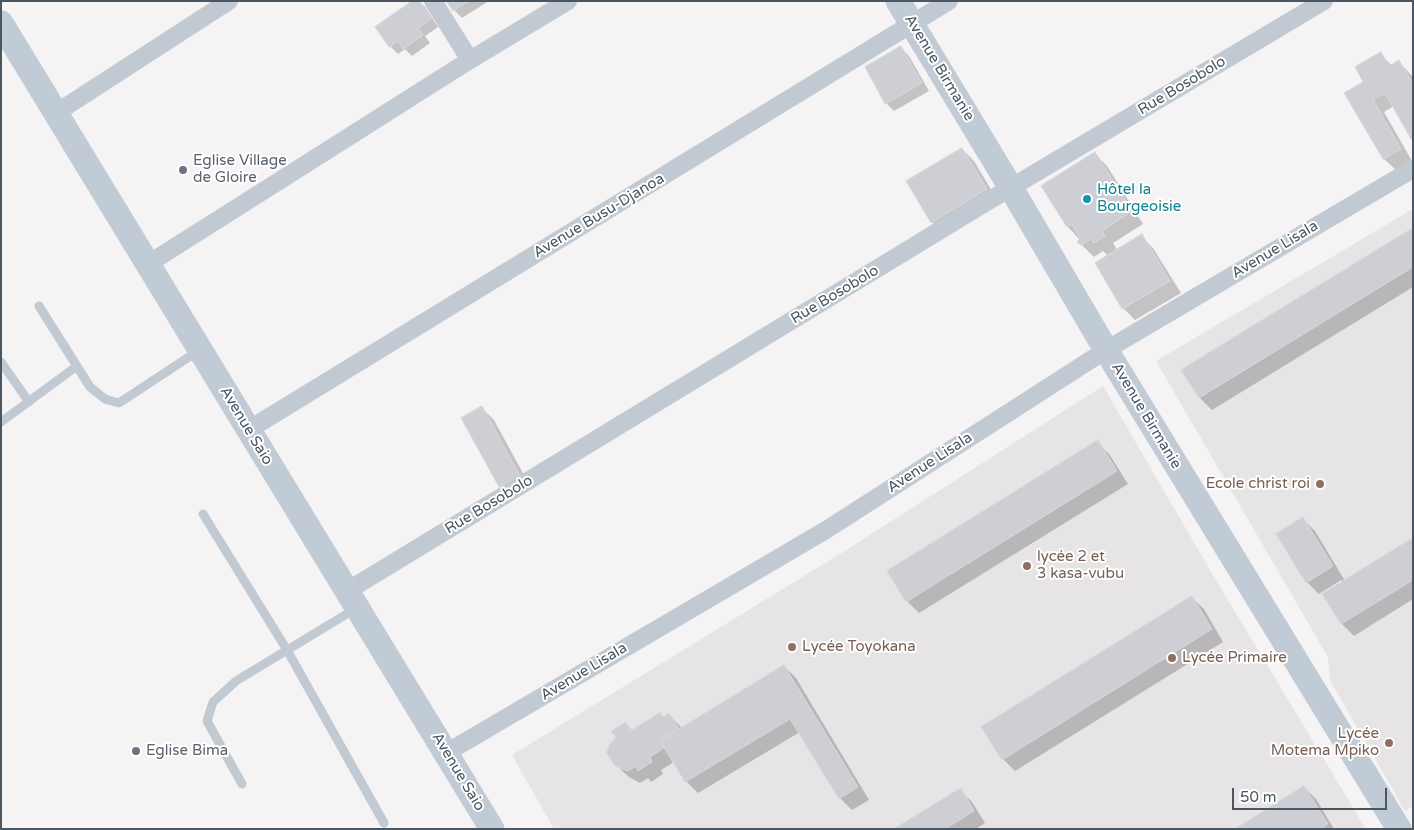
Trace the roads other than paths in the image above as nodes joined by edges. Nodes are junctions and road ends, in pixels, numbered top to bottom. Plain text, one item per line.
1 (229, 1) edge
2 (433, 1) edge
3 (568, 1) edge
4 (898, 1) edge
5 (949, 1) edge
6 (1324, 1) edge
7 (1, 24) edge
8 (912, 24) junction
9 (470, 60) junction
10 (56, 113) junction
11 (1413, 169) edge
12 (1012, 188) junction
13 (148, 264) junction
14 (40, 306) dead end
15 (200, 350) junction
16 (1106, 350) junction
17 (1, 362) edge
18 (77, 366) junction
19 (29, 402) junction
20 (1, 422) edge
21 (248, 430) junction
22 (204, 514) dead end
23 (352, 599) junction
24 (286, 650) junction
25 (446, 753) junction
26 (242, 784) dead end
27 (384, 824) dead end
28 (492, 829) edge
29 (1399, 829) edge

1 - 10 street
2 - 9 street
3 - 9 street
4 - 8 street, Avenue Birmanie
5 - 8 street, Avenue Busu-Djanoa
6 - 12 street, Rue Bosobolo
7 - 10 street, Avenue Saio
8 - 12 street, Avenue Birmanie
8 - 21 street, Avenue Busu-Djanoa
9 - 13 street
10 - 13 street, Avenue Saio
11 - 16 street, Avenue Lisala
12 - 16 street, Avenue Birmanie
12 - 23 street, Rue Bosobolo
13 - 15 street, Avenue Saio
14 - 18 lane
15 - 18 lane
15 - 21 street, Avenue Saio
16 - 25 street, Avenue Lisala
16 - 29 street, Avenue Birmanie
17 - 19 lane
18 - 19 lane
19 - 20 lane
21 - 23 street, Avenue Saio
22 - 24 lane
23 - 24 lane
23 - 25 street, Avenue Saio
24 - 26 lane
24 - 27 lane
25 - 28 street, Avenue Saio

